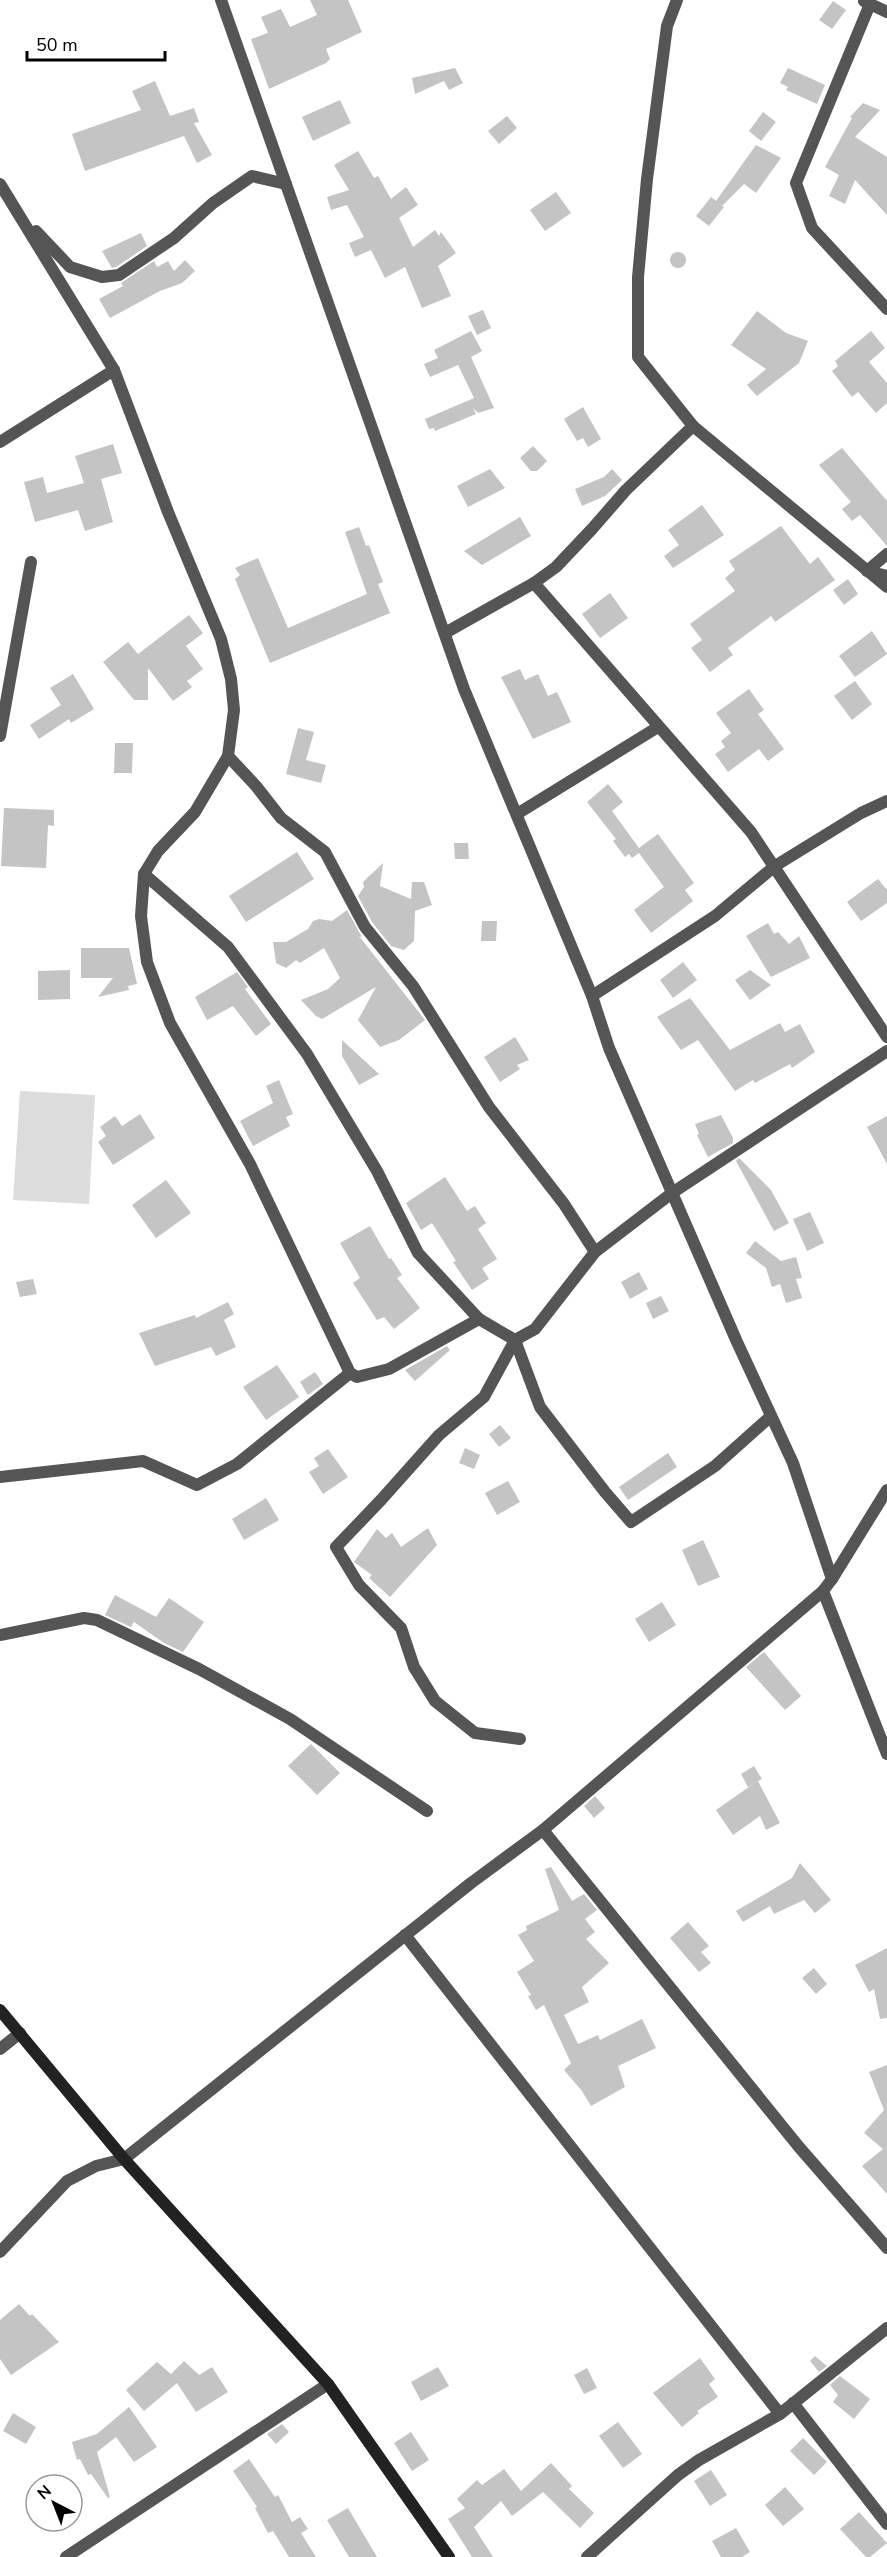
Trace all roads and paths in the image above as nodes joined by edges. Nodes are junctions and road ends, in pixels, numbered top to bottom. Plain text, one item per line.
1 (221, 0) edge
2 (677, 0) edge
3 (868, 1) edge
4 (887, 12) edge
5 (0, 184) edge
6 (286, 184) junction
7 (21, 215) junction
8 (887, 309) edge
9 (114, 370) junction
10 (693, 426) junction
11 (0, 442) edge
12 (887, 554) edge
13 (31, 562) dead end
14 (867, 571) junction
15 (887, 576) edge
16 (534, 583) junction
17 (887, 587) edge
18 (445, 633) junction
19 (658, 727) junction
20 (0, 736) edge
21 (228, 756) junction
22 (887, 801) edge
23 (517, 814) junction
24 (775, 866) junction
25 (144, 874) junction
26 (592, 996) junction
27 (887, 1037) edge
28 (887, 1051) edge
29 (672, 1193) junction
30 (595, 1252) junction
31 (479, 1319) junction
32 (515, 1340) junction
33 (350, 1373) junction
34 (771, 1416) junction
35 (0, 1477) edge
36 (887, 1490) edge
37 (832, 1579) junction
38 (823, 1591) junction
39 (0, 1635) edge
40 (520, 1739) dead end
41 (887, 1754) edge
42 (427, 1811) dead end
43 (543, 1830) junction
44 (405, 1935) junction
45 (0, 2010) edge
46 (20, 2033) junction
47 (0, 2049) edge
48 (124, 2159) junction
49 (887, 2248) edge
50 (0, 2252) edge
51 (887, 2328) edge
52 (328, 2384) junction
53 (793, 2403) junction
54 (780, 2414) junction
55 (887, 2524) edge
56 (66, 2557) edge
57 (449, 2557) edge
58 (587, 2557) edge

1 - 6 street
2 - 10 street
3 - 4 street
3 - 8 street
5 - 7 street
6 - 7 street
6 - 18 street
7 - 9 street
9 - 11 street
9 - 21 street
10 - 14 street
10 - 16 street
12 - 14 street
13 - 20 street
14 - 15 street
14 - 17 street
16 - 18 street
16 - 19 street
18 - 23 street
19 - 23 street
19 - 24 street
21 - 25 street
21 - 30 street
22 - 24 street
23 - 26 street
24 - 26 street
24 - 27 street
25 - 31 street
25 - 33 street
26 - 29 street
28 - 29 street
29 - 30 street
29 - 34 street
30 - 32 street
31 - 32 street
31 - 33 street
32 - 34 street
32 - 40 street
33 - 35 street
34 - 37 street
36 - 37 street
37 - 38 street
38 - 41 street
38 - 43 street
39 - 42 street
43 - 44 street
43 - 49 street
44 - 48 street
44 - 54 street
45 - 46 main road
46 - 47 street
46 - 48 main road
48 - 50 street
48 - 52 main road
51 - 53 street
52 - 56 street
52 - 57 main road
53 - 54 street
53 - 55 street
54 - 58 street

